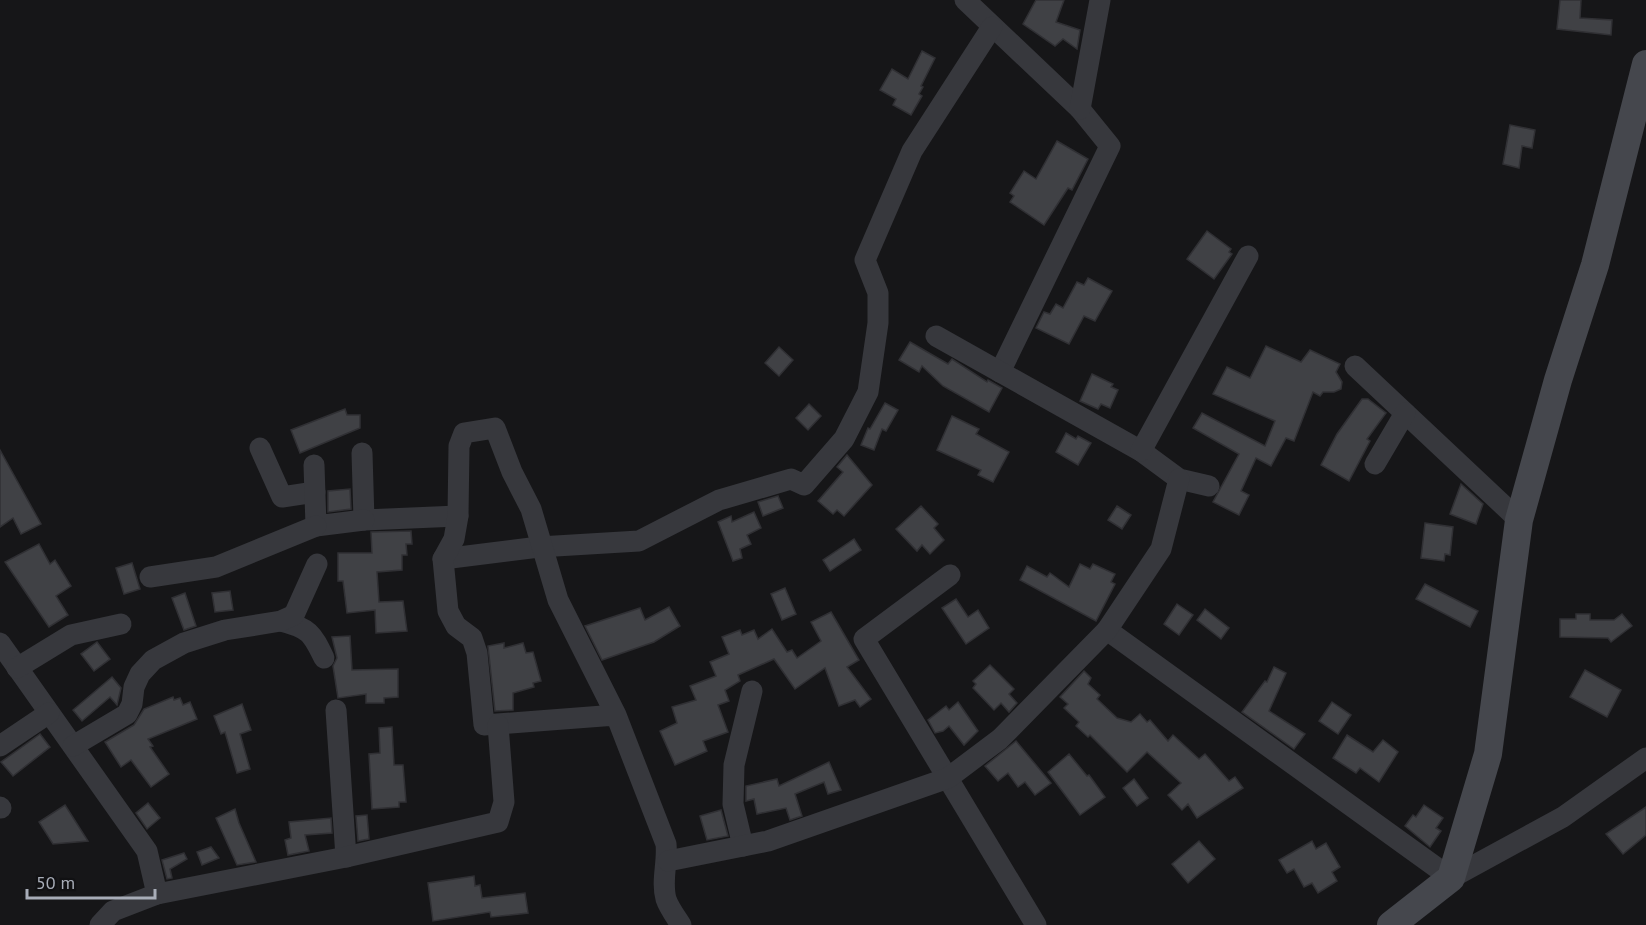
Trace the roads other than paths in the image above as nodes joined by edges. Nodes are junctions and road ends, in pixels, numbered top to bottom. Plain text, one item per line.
1 (965, 0) edge
2 (1100, 0) edge
3 (992, 27) junction
4 (1646, 64) edge
5 (1080, 109) junction
6 (1248, 256) dead end
7 (936, 336) dead end
8 (1354, 366) dead end
9 (1000, 372) junction
10 (1405, 413) junction
11 (260, 448) dead end
12 (1141, 451) junction
13 (362, 453) dead end
14 (1375, 464) dead end
15 (314, 465) dead end
16 (1179, 479) junction
17 (1209, 486) dead end
18 (315, 492) junction
19 (458, 516) junction
20 (364, 520) junction
21 (1520, 520) junction
22 (316, 526) junction
23 (542, 546) junction
24 (443, 559) junction
25 (317, 564) dead end
26 (950, 575) dead end
27 (150, 578) dead end
28 (281, 621) junction
29 (121, 624) dead end
30 (1107, 630) junction
31 (0, 642) edge
32 (324, 658) dead end
33 (17, 668) junction
34 (752, 691) dead end
35 (336, 710) dead end
36 (49, 713) junction
37 (616, 715) junction
38 (498, 724) junction
39 (0, 746) edge
40 (73, 746) junction
41 (1646, 758) edge
42 (948, 778) junction
43 (743, 846) junction
44 (346, 857) junction
45 (668, 861) junction
46 (1451, 878) junction
47 (157, 894) junction
48 (100, 925) edge
49 (681, 925) edge
50 (1036, 925) edge
51 (1391, 925) edge

1 - 3 street
2 - 5 street
3 - 5 street
3 - 23 street
4 - 21 street
5 - 9 street
6 - 12 street
7 - 9 street
8 - 10 street
9 - 12 street
10 - 14 street
10 - 21 street
11 - 18 street
12 - 16 street
13 - 20 street
15 - 18 street
16 - 17 street
16 - 30 street
18 - 22 street
19 - 20 street
19 - 23 street
19 - 24 street
20 - 22 street
21 - 46 street
22 - 27 street
23 - 24 street
23 - 37 street
24 - 38 street
25 - 28 street
26 - 42 street
28 - 32 street
28 - 40 street
29 - 33 street
30 - 42 street
30 - 46 street
31 - 33 street
33 - 36 street
34 - 43 street
35 - 44 street
36 - 39 street
36 - 40 street
37 - 38 street
37 - 45 street
38 - 44 street
40 - 47 street
41 - 46 street
42 - 43 street
42 - 50 street
43 - 45 street
44 - 47 street
45 - 49 street
46 - 51 street
47 - 48 street

